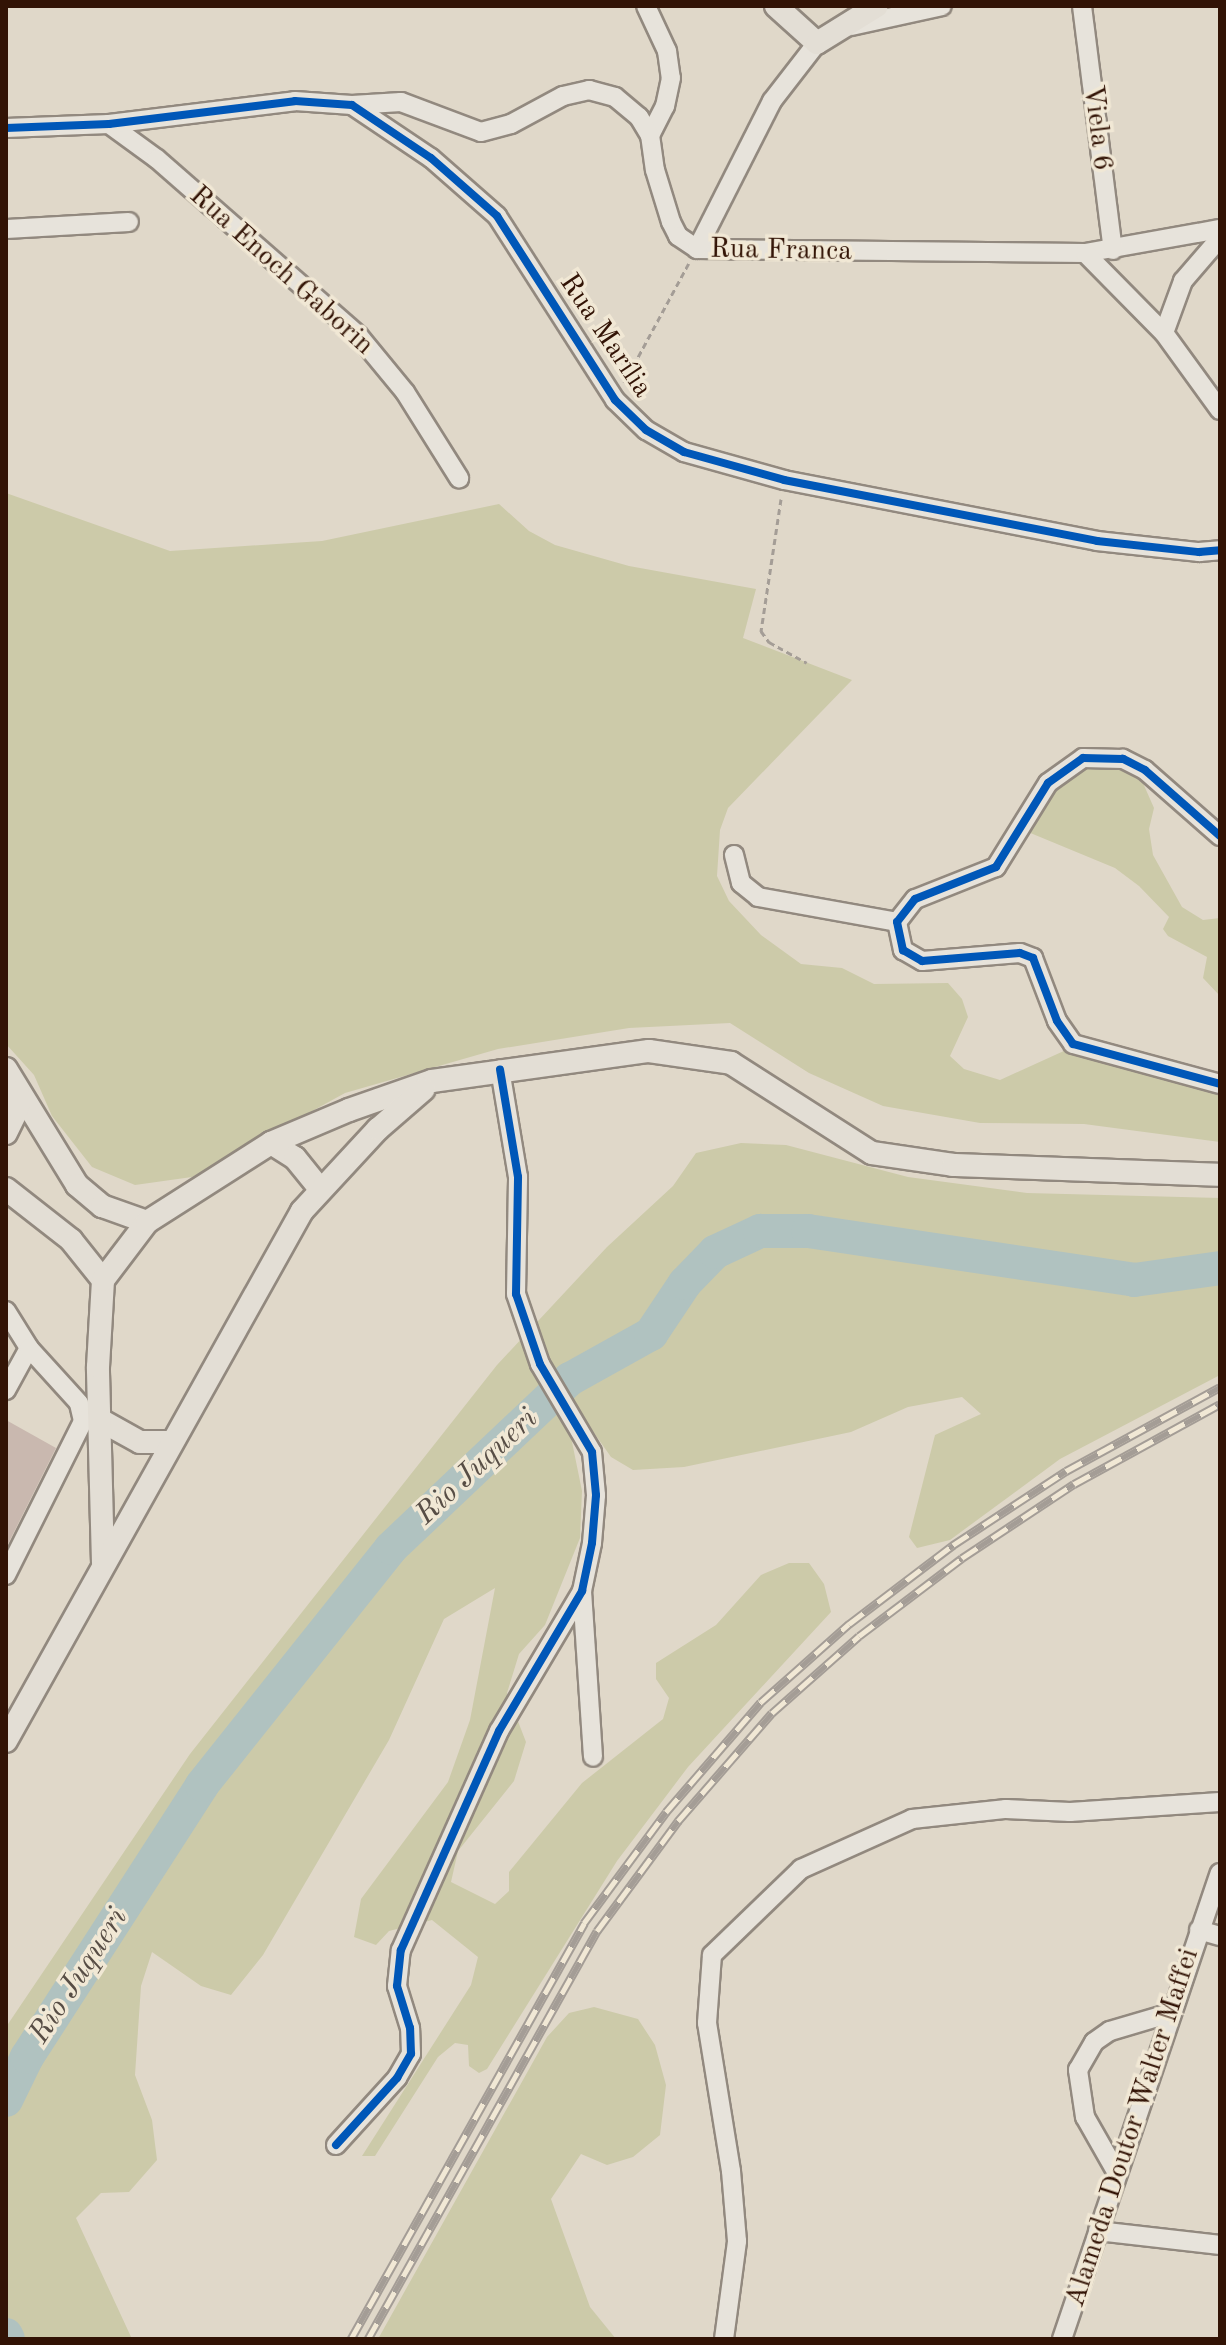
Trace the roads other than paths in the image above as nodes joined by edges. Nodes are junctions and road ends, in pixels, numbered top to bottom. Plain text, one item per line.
1 (646, 6) edge
2 (776, 6) edge
3 (877, 6) edge
4 (942, 6) edge
5 (1082, 6) edge
6 (849, 26) junction
7 (817, 43) junction
8 (352, 105) junction
9 (109, 124) junction
10 (6, 128) edge
11 (650, 135) junction
12 (129, 222) dead end
13 (6, 229) edge
14 (1220, 229) edge
15 (1220, 238) edge
16 (697, 249) junction
17 (1113, 250) junction
18 (1085, 253) junction
19 (1164, 333) junction
20 (1220, 410) edge
21 (459, 478) dead end
22 (1220, 550) edge
23 (1220, 836) edge
24 (734, 855) dead end
25 (897, 922) junction
26 (6, 1069) edge
27 (500, 1070) junction
28 (432, 1081) junction
29 (1220, 1084) edge
30 (18, 1092) junction
31 (6, 1133) edge
32 (271, 1143) junction
33 (1220, 1175) edge
34 (320, 1189) junction
35 (9, 1197) edge
36 (147, 1222) junction
37 (103, 1280) junction
38 (6, 1311) edge
39 (29, 1348) junction
40 (6, 1390) edge
41 (102, 1421) junction
42 (172, 1442) junction
43 (103, 1563) junction
44 (6, 1575) edge
45 (582, 1591) junction
46 (6, 1741) edge
47 (593, 1757) dead end
48 (1220, 1802) edge
49 (1220, 1873) edge
50 (1199, 1930) junction
51 (1220, 1936) edge
52 (1171, 2013) junction
53 (336, 2145) dead end
54 (1117, 2173) junction
55 (1098, 2231) junction
56 (1220, 2245) edge
57 (724, 2339) edge
58 (1062, 2339) edge

1 - 11 street
2 - 7 main road
3 - 6 main road
4 - 6 street
5 - 17 street, Viela 6
6 - 7 main road
7 - 16 street
8 - 9 street, Rua Marília
8 - 11 street
8 - 22 street, Rua Marília
9 - 10 street, Rua Marília
9 - 21 street, Rua Enoch Gaborin
11 - 16 street, Rua Franca
12 - 13 street
14 - 17 street, Rua Franca
15 - 19 street
16 - 18 street, Rua Franca
17 - 18 street, Rua Franca
18 - 19 street
19 - 20 street
23 - 25 street
24 - 25 street
25 - 29 street
26 - 30 main road
27 - 28 main road
27 - 33 main road
27 - 45 street
28 - 32 main road
28 - 34 main road
30 - 31 main road
30 - 36 main road
32 - 34 main road
32 - 36 main road
34 - 42 main road
35 - 37 main road
36 - 37 main road
37 - 41 main road
38 - 39 street
39 - 40 street
39 - 44 street
41 - 42 main road
41 - 43 main road
42 - 43 main road
43 - 46 main road
45 - 47 street
45 - 53 street
48 - 57 street
49 - 50 street, Alameda Doutor Walter Maffei
50 - 51 street
50 - 52 street, Alameda Doutor Walter Maffei
52 - 54 street, Alameda Doutor Walter Maffei
52 - 54 street
54 - 55 street, Alameda Doutor Walter Maffei
55 - 56 street
55 - 58 street, Alameda Doutor Walter Maffei

